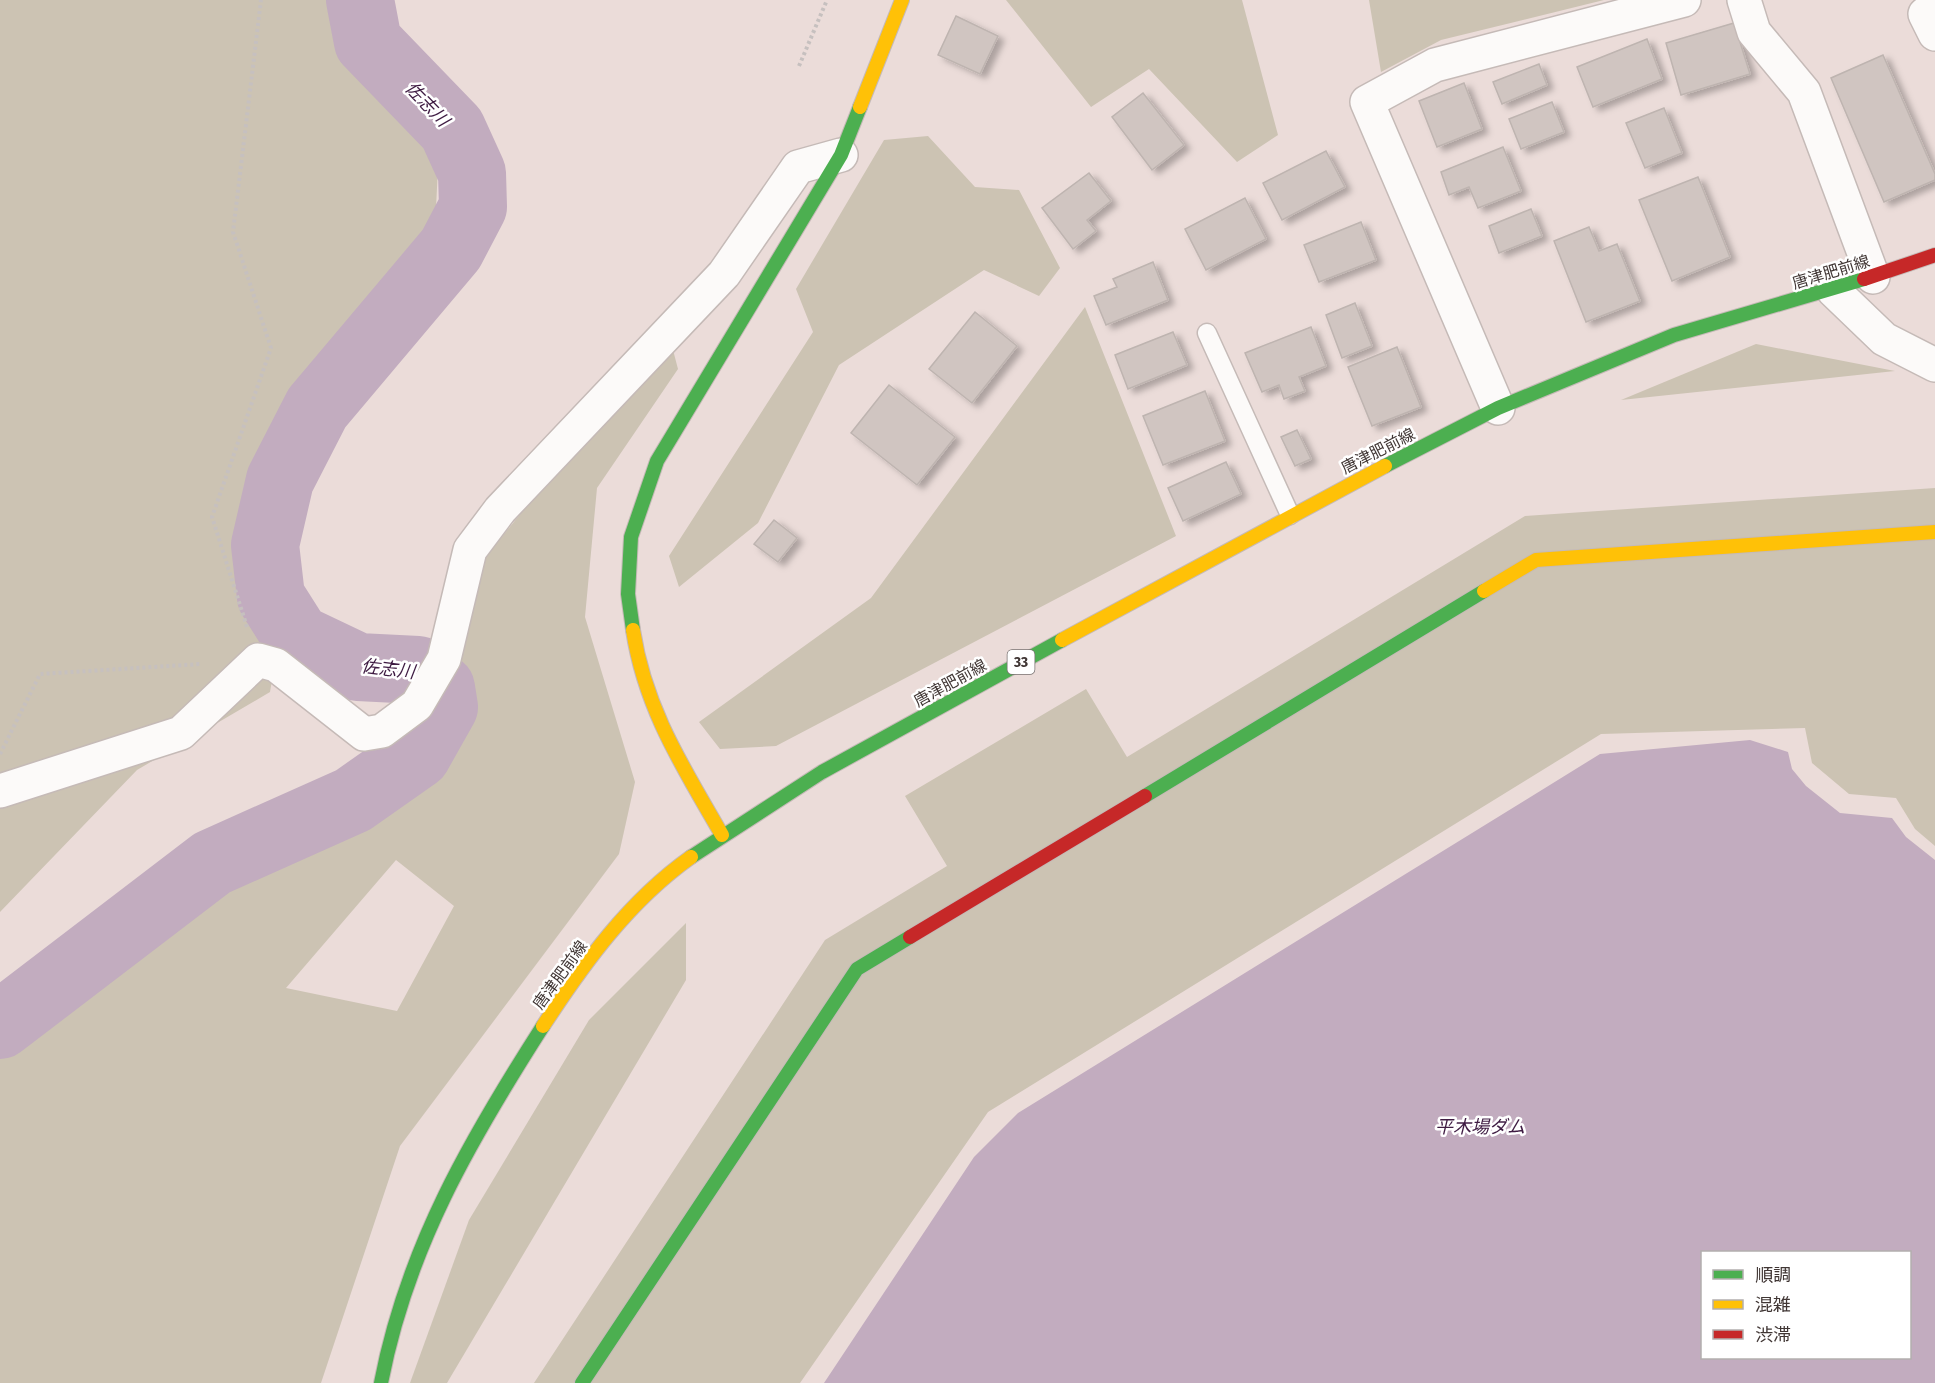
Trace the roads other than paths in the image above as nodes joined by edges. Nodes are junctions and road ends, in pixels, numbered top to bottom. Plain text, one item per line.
1 (902, 0) edge
2 (1684, 0) edge
3 (1744, 0) edge
4 (1935, 8) edge
5 (1935, 34) edge
6 (841, 155) junction
7 (1935, 255) edge
8 (1873, 277) junction
9 (1833, 290) junction
10 (1207, 333) dead end
11 (1935, 365) edge
12 (1498, 408) junction
13 (1290, 514) junction
14 (1935, 532) edge
15 (0, 791) edge
16 (722, 835) junction
17 (381, 1383) edge
18 (582, 1383) edge

1 - 6 street
2 - 12 street
3 - 8 street
4 - 5 street
6 - 15 street
6 - 16 street
7 - 8 street, 唐津肥前線 / 33
8 - 9 street, 唐津肥前線 / 33
9 - 11 street
9 - 12 street, 唐津肥前線 / 33
10 - 13 lane
12 - 13 street, 唐津肥前線 / 33
13 - 16 street, 唐津肥前線 / 33
14 - 18 street
16 - 17 street, 唐津肥前線 / 33

